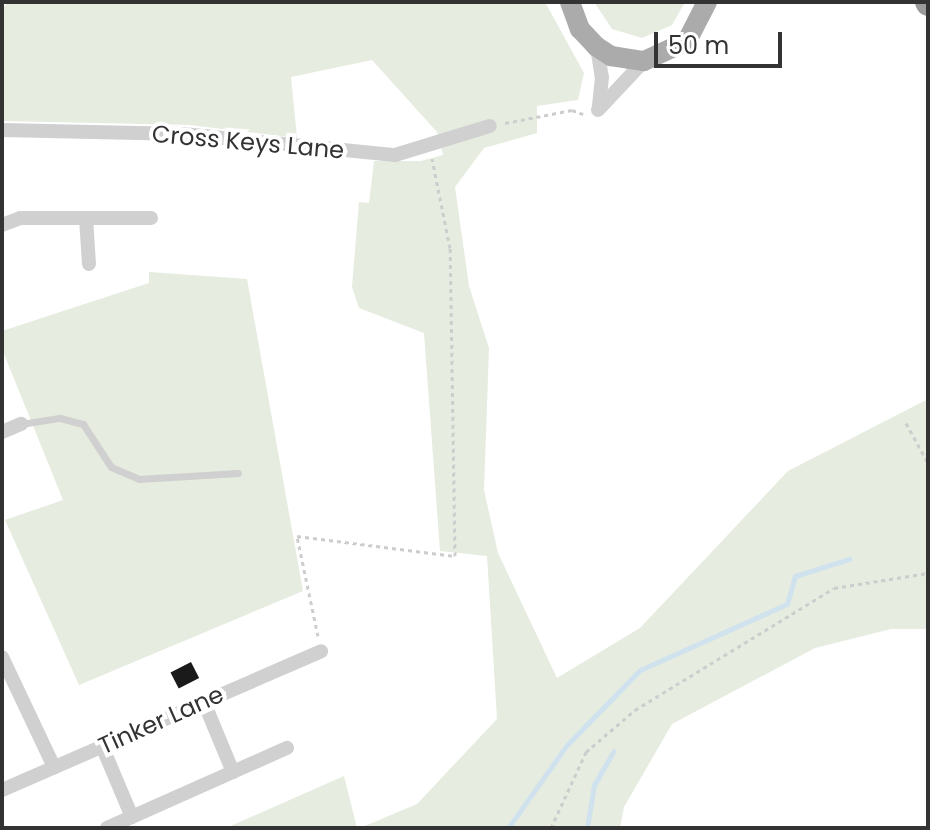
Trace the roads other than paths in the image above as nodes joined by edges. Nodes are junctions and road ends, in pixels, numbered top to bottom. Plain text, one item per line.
1 (707, 2) edge
2 (569, 3) edge
3 (597, 47) junction
4 (644, 61) junction
5 (490, 126) road end
6 (2, 130) edge
7 (86, 218) junction
8 (151, 218) dead end
9 (2, 225) edge
10 (89, 264) dead end
11 (21, 424) joint
12 (2, 432) edge
13 (238, 473) dead end
14 (321, 651) road end
15 (2, 657) edge
16 (203, 700) junction
17 (102, 746) junction
18 (287, 748) dead end
19 (54, 767) junction
20 (233, 772) junction
21 (2, 790) edge
22 (132, 817) junction
23 (107, 828) edge

1 - 4 main road
2 - 3 main road
3 - 4 main road
3 - 4 street
5 - 6 street, Cross Keys Lane
7 - 8 street
7 - 9 street
7 - 10 street
11 - 12 street
11 - 13 lane
14 - 16 street, Tinker Lane
15 - 19 street
16 - 17 street, Tinker Lane
16 - 20 street
17 - 19 street, Tinker Lane
17 - 22 street
18 - 20 street
19 - 21 street, Tinker Lane
20 - 22 street
22 - 23 street

